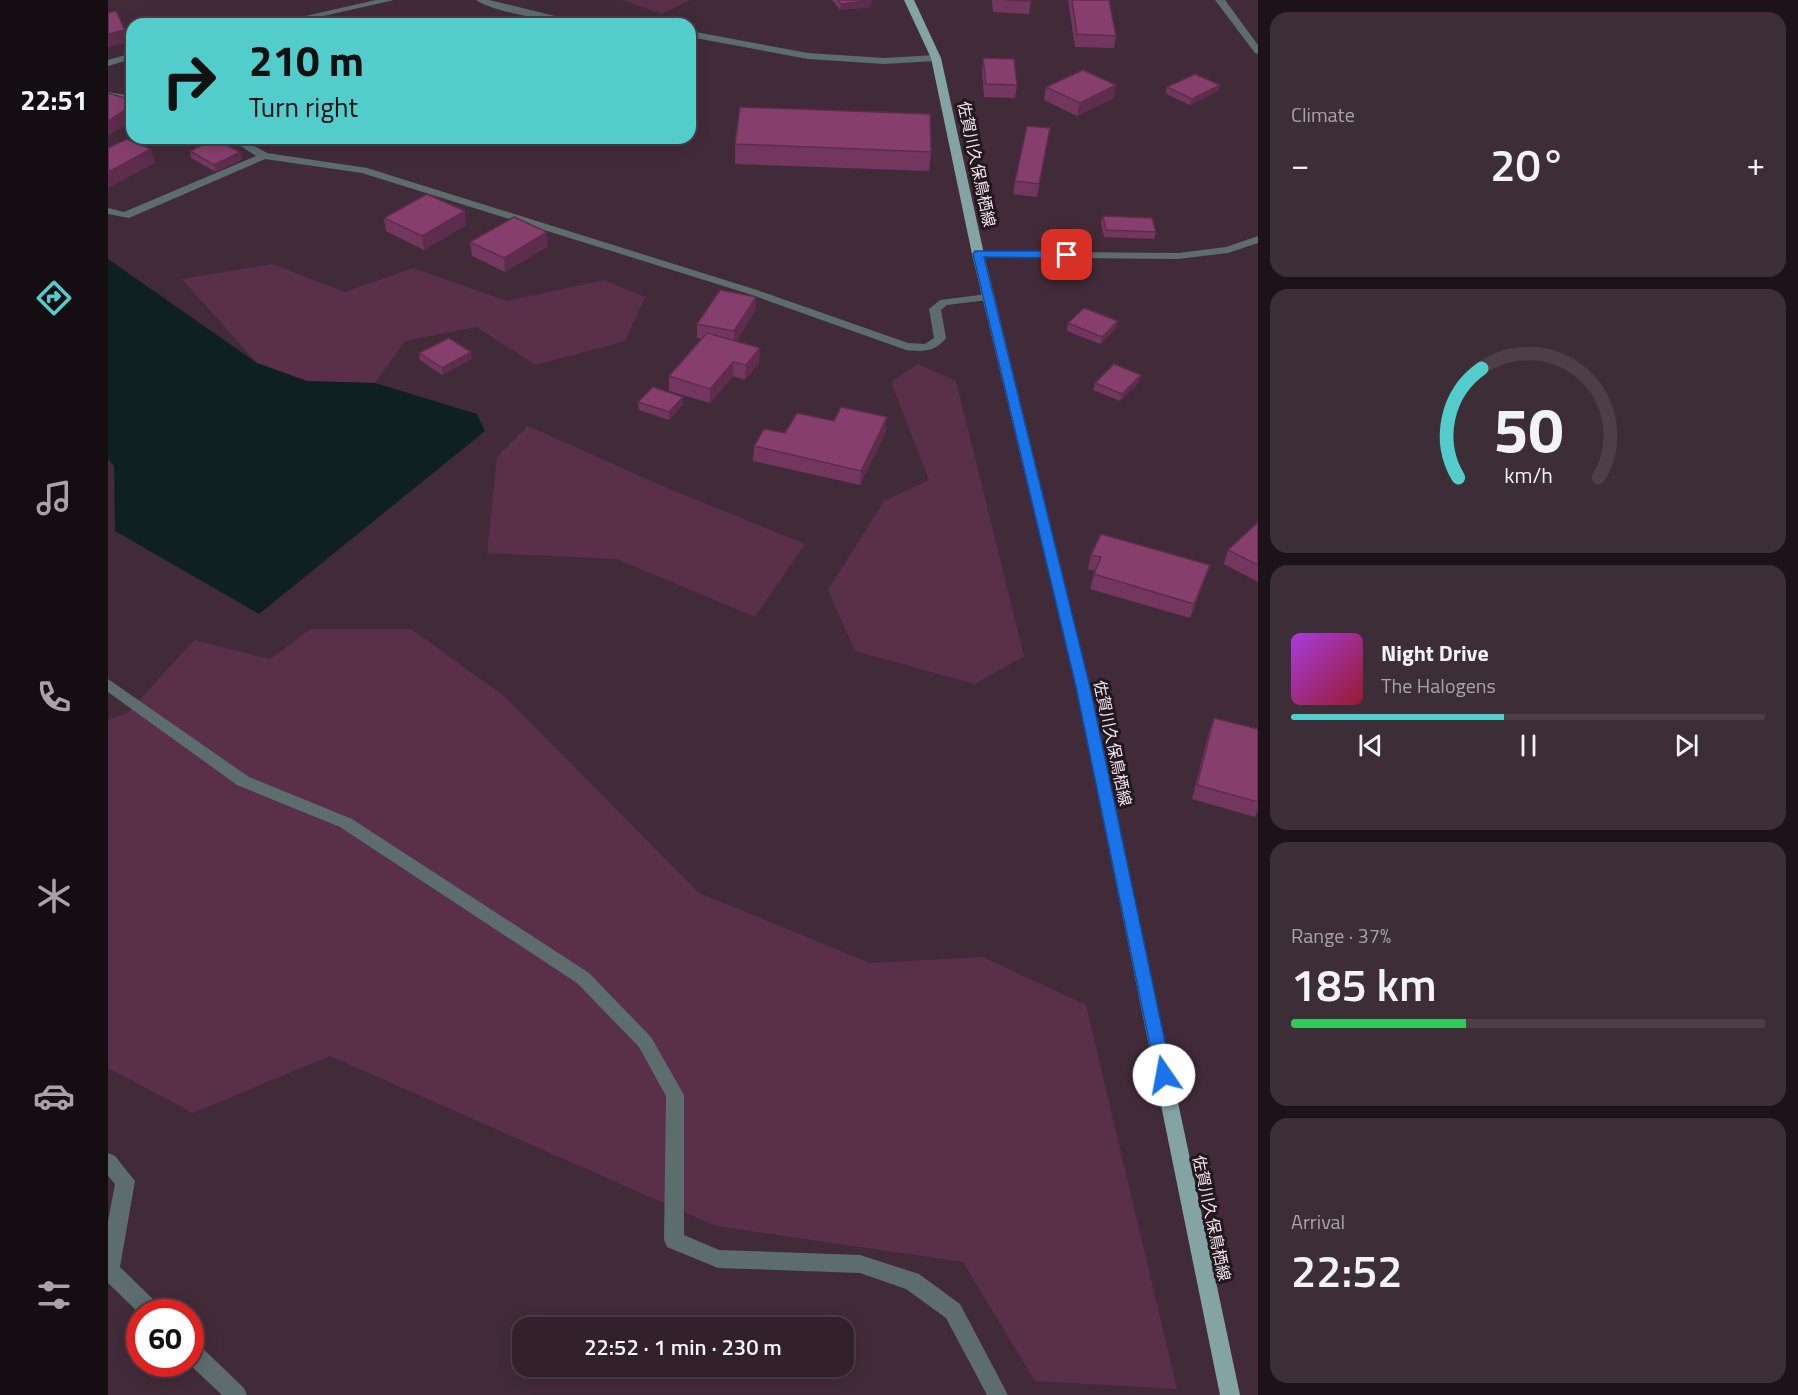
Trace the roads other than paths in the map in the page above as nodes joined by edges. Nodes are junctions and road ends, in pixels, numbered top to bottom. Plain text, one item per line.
1 (388, 0) edge
2 (481, 0) edge
3 (909, 0) edge
4 (1220, 0) edge
5 (302, 18) edge
6 (554, 18) edge
7 (696, 35) edge
8 (1258, 51) edge
9 (126, 58) edge
10 (936, 58) junction
11 (108, 63) edge
12 (108, 95) edge
13 (126, 97) edge
14 (243, 144) edge
15 (264, 156) junction
16 (108, 212) edge
17 (1258, 239) edge
18 (978, 254) junction
19 (988, 297) junction
20 (108, 684) edge
21 (108, 1162) edge
22 (139, 1299) edge
23 (204, 1363) edge
24 (237, 1395) edge
25 (998, 1395) edge
26 (1230, 1395) edge
27 (1236, 1395) edge

1 - 5 street
2 - 6 street
3 - 10 main road, 佐賀川久保鳥栖線
4 - 8 street
7 - 10 street
9 - 11 street
10 - 18 main road, 佐賀川久保鳥栖線
12 - 13 street
14 - 15 street
15 - 16 street
15 - 19 street
17 - 18 street
18 - 19 main road, 佐賀川久保鳥栖線
19 - 26 main road, 佐賀川久保鳥栖線
20 - 25 street
21 - 22 street
23 - 24 street
26 - 27 street

